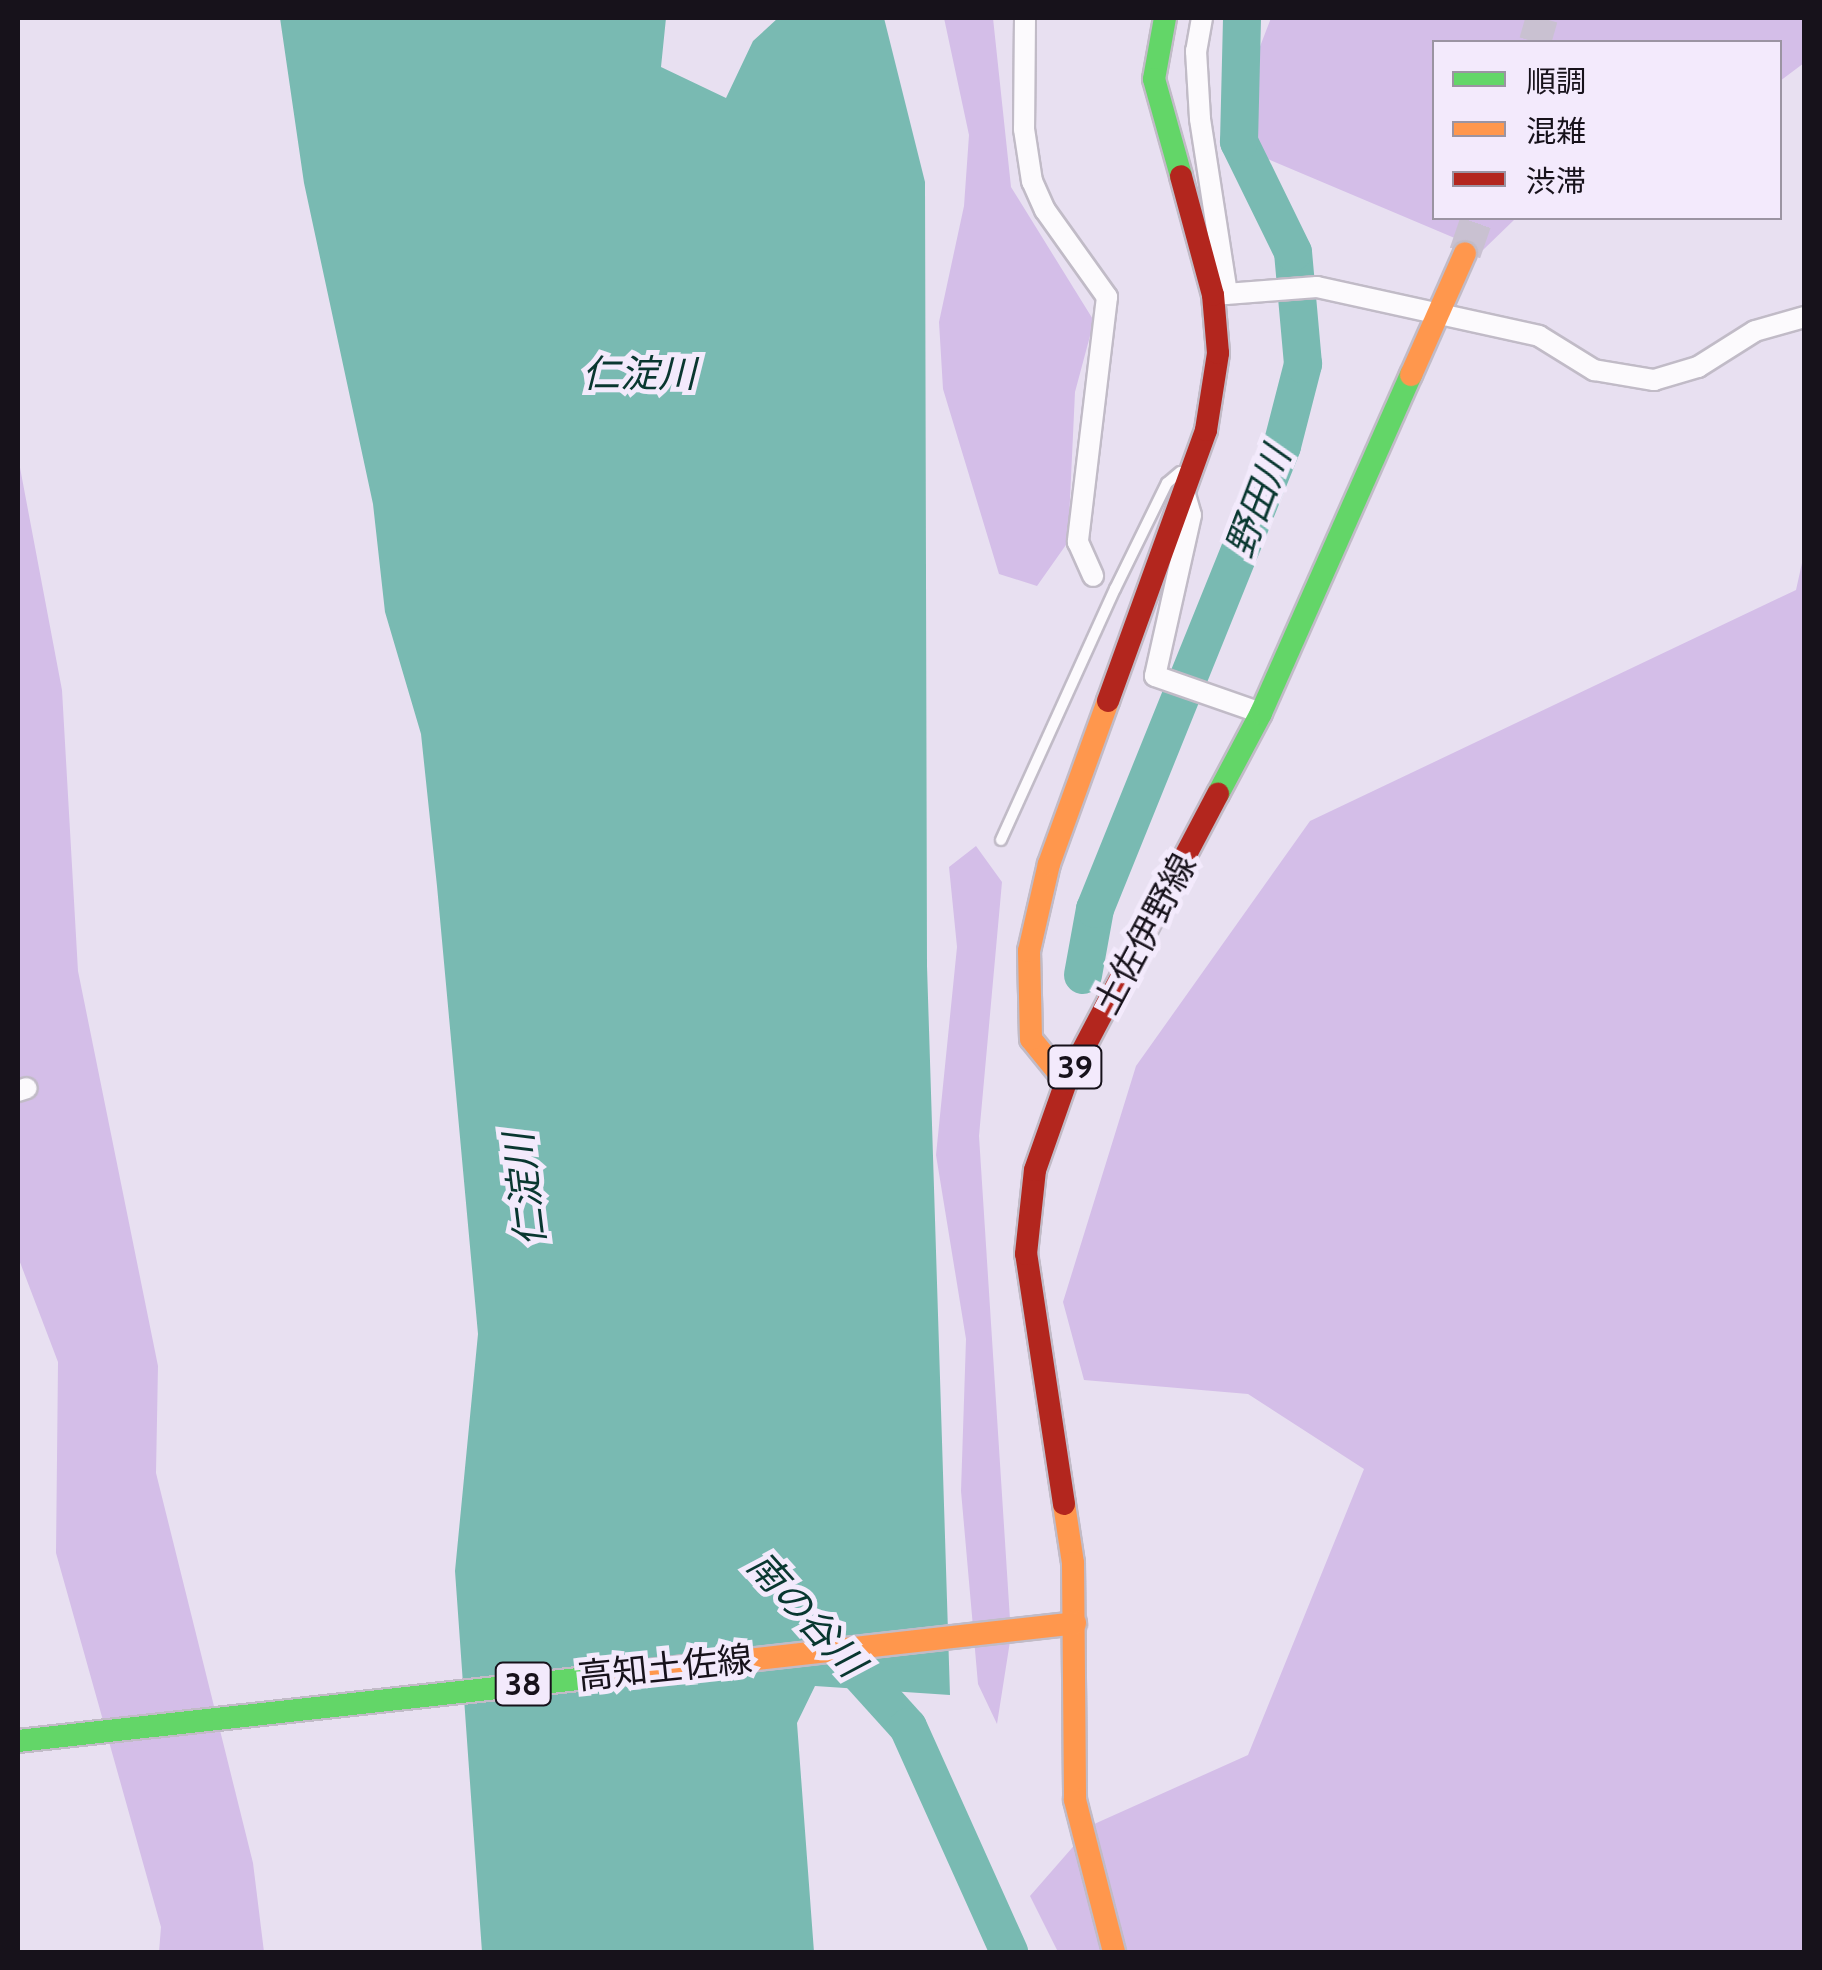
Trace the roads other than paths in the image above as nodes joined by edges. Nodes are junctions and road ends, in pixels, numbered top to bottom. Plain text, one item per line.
1 (1025, 18) edge
2 (1166, 18) edge
3 (1202, 18) edge
4 (1465, 253) tunnel mouth
5 (1220, 295) junction
6 (1440, 311) junction
7 (1804, 317) edge
8 (1196, 458) junction
9 (1184, 490) junction
10 (1094, 576) dead end
11 (1262, 713) junction
12 (1001, 840) dead end
13 (1066, 1082) junction
14 (1075, 1623) junction
15 (18, 1741) edge
16 (1114, 1952) edge

1 - 10 street
2 - 5 main road
3 - 5 street
4 - 6 main road, 土佐伊野線 / 39
5 - 6 street
5 - 8 main road
6 - 7 street
6 - 11 main road, 土佐伊野線 / 39
8 - 9 main road
8 - 12 lane
9 - 11 street
9 - 13 main road
11 - 13 main road, 土佐伊野線 / 39
13 - 14 main road, 土佐伊野線 / 39
14 - 15 main road, 高知土佐線 / 38
14 - 16 main road, 土佐伊野線 / 39

